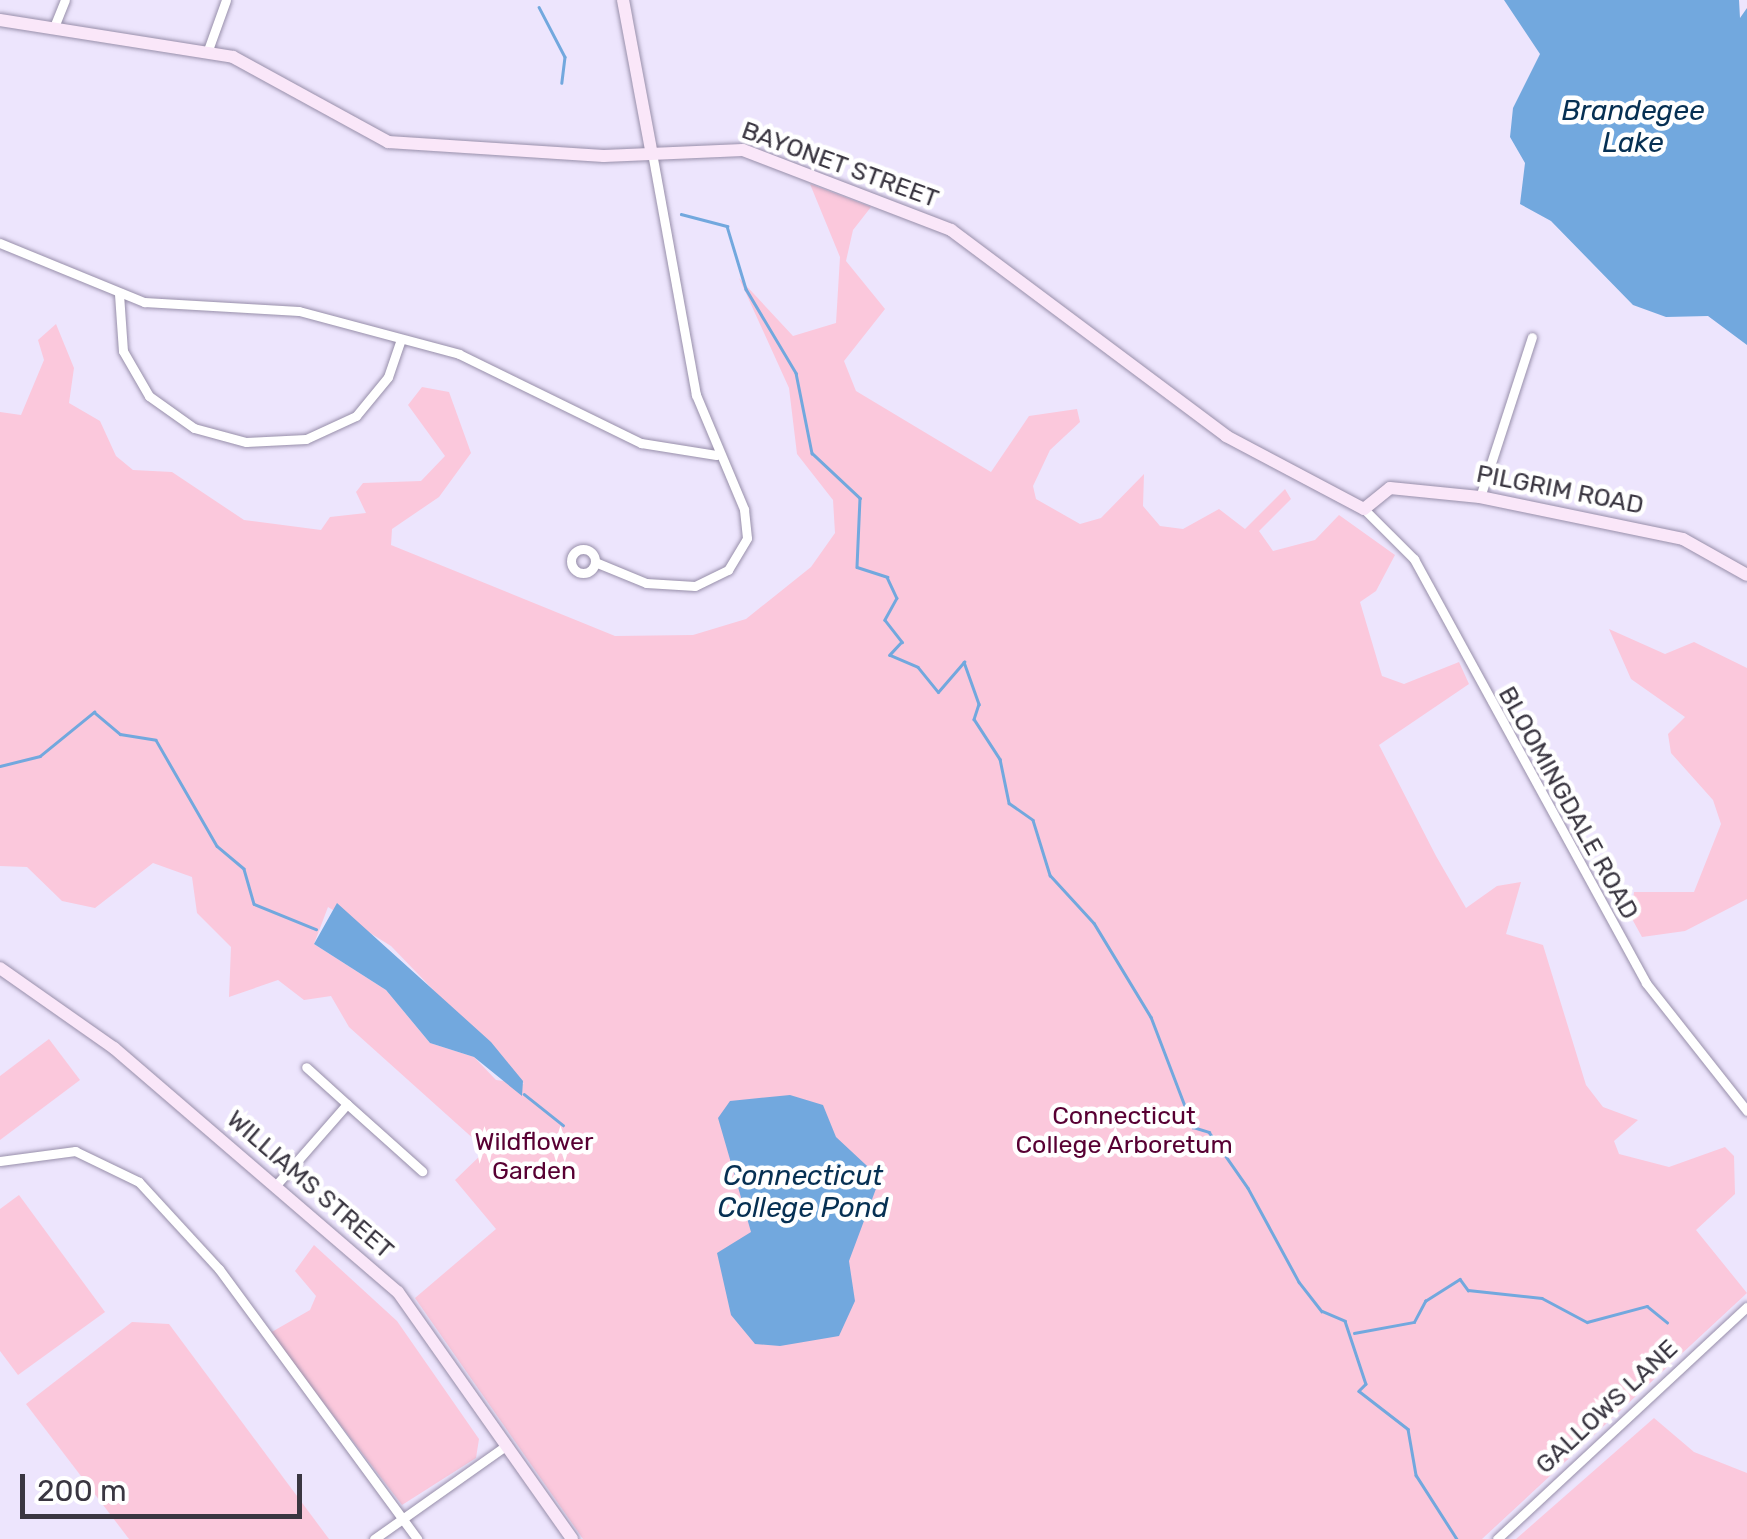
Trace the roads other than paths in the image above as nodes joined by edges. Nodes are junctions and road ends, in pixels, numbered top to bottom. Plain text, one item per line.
1 (64, 0) edge
2 (226, 0) edge
3 (623, 0) edge
4 (0, 20) edge
5 (54, 27) junction
6 (208, 50) junction
7 (651, 150) junction
8 (0, 243) edge
9 (119, 294) junction
10 (1532, 337) dead end
11 (401, 339) junction
12 (716, 455) junction
13 (1480, 497) junction
14 (1364, 509) junction
15 (595, 562) dead end
16 (1747, 575) edge
17 (0, 968) edge
18 (306, 1067) dead end
19 (346, 1104) junction
20 (1747, 1111) edge
21 (0, 1161) edge
22 (422, 1171) dead end
23 (278, 1184) junction
24 (1747, 1308) edge
25 (507, 1445) junction
26 (402, 1518) junction
27 (374, 1539) edge
28 (417, 1539) edge
29 (572, 1539) edge
30 (1497, 1539) edge

1 - 5 street
2 - 6 street
3 - 7 street
4 - 5 street, BAYONET STREET
5 - 6 street, BAYONET STREET
6 - 7 street, BAYONET STREET
7 - 12 street
7 - 14 street, BAYONET STREET
8 - 9 street
9 - 11 street
9 - 11 street
10 - 13 street
11 - 12 street
12 - 15 street
13 - 14 street, PILGRIM ROAD
13 - 16 street, PILGRIM ROAD
14 - 20 street, BLOOMINGDALE ROAD
17 - 23 street, WILLIAMS STREET
18 - 19 street
19 - 22 street
19 - 23 street
21 - 26 street
23 - 25 street, WILLIAMS STREET
24 - 30 street, GALLOWS LANE
25 - 26 street
25 - 29 street, WILLIAMS STREET
26 - 27 street
26 - 28 street

